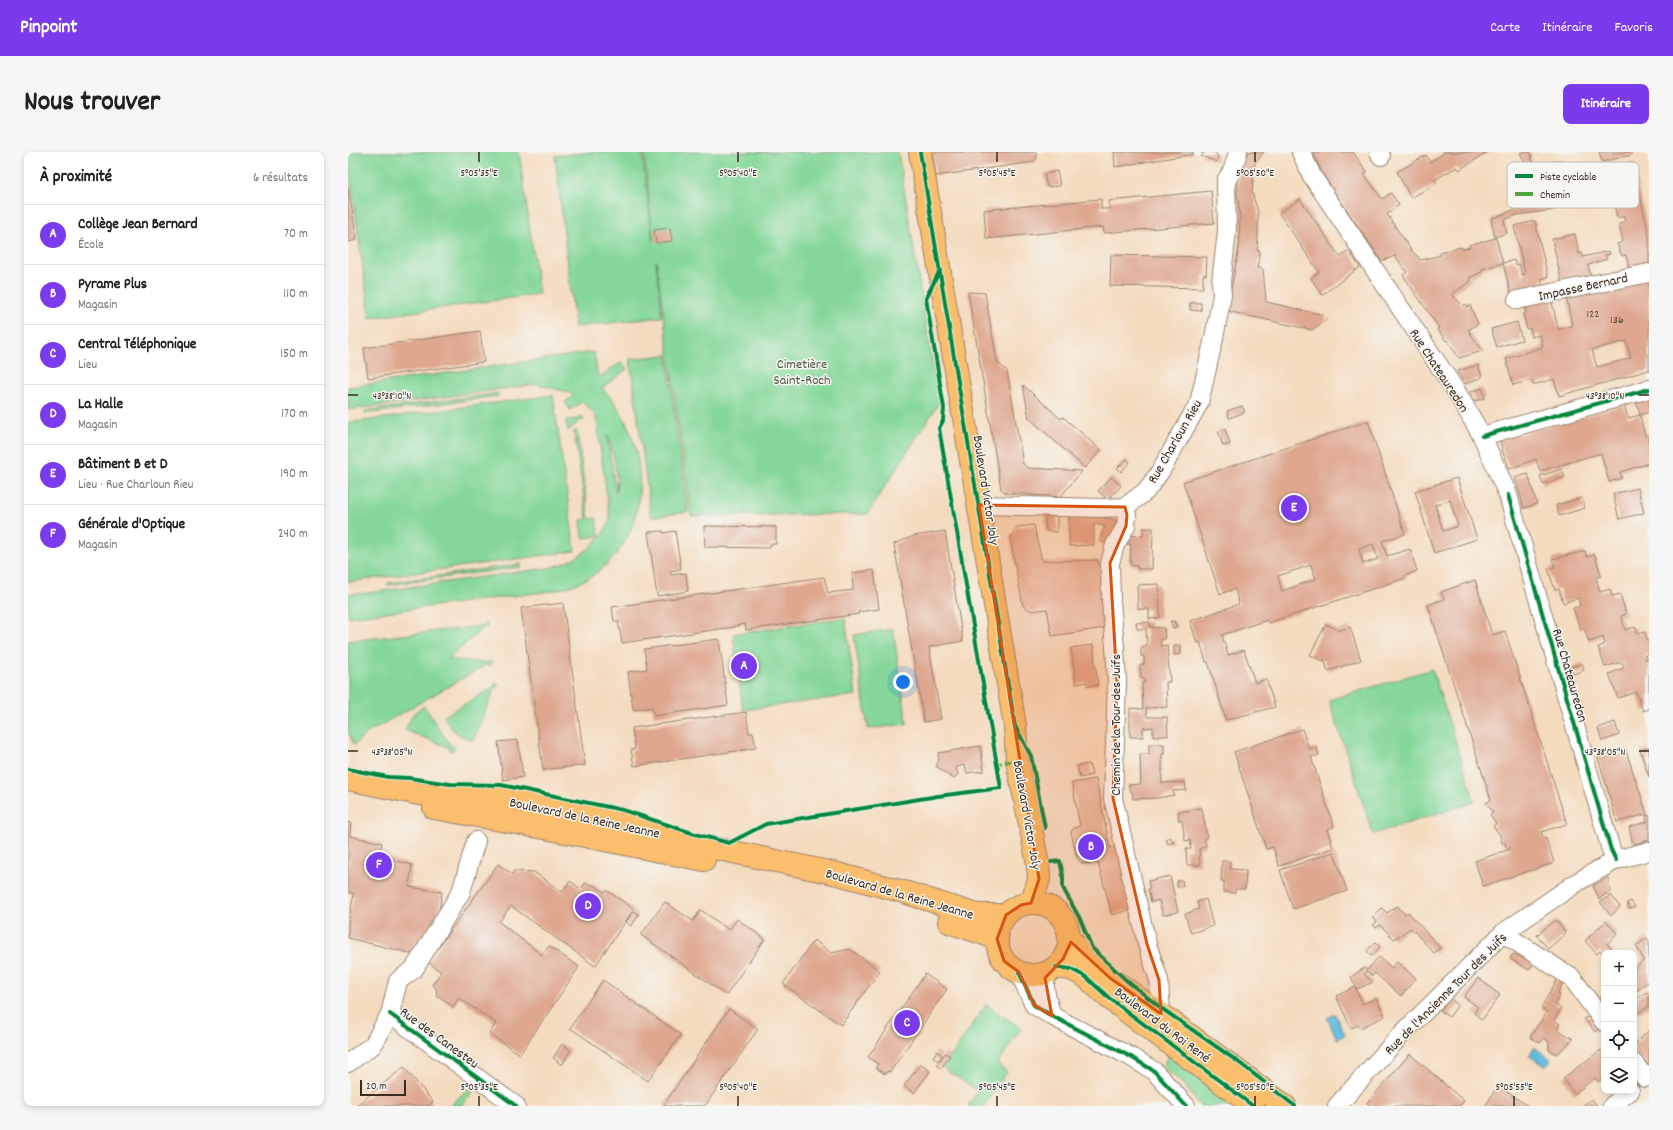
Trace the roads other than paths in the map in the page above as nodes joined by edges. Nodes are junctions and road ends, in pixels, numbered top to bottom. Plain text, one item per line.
1 (920, 152) edge
2 (1238, 152) edge
3 (1301, 152) edge
4 (1649, 273) edge
5 (1517, 300) dead end
6 (1649, 389) edge
7 (1482, 436) junction
8 (978, 505) junction
9 (1125, 507) junction
10 (348, 778) edge
11 (348, 792) edge
12 (476, 840) dead end
13 (1649, 851) edge
14 (1616, 860) junction
15 (1040, 905) junction
16 (1006, 915) junction
17 (1503, 933) junction
18 (997, 940) junction
19 (1069, 940) junction
20 (1052, 969) junction
21 (1019, 972) junction
22 (390, 1014) junction
23 (1161, 1014) junction
24 (1052, 1016) junction
25 (1601, 1018) edge
26 (348, 1062) edge
27 (1637, 1069) edge
28 (1643, 1080) edge
29 (1626, 1094) edge
30 (516, 1106) edge
31 (1186, 1106) edge
32 (1253, 1106) edge
33 (1285, 1106) edge
34 (1336, 1106) edge
35 (1612, 1106) edge

1 - 8 main road, Boulevard Victor Joly
2 - 9 street, Rue Charloun Rieu
3 - 7 street, Rue Chateauredon
4 - 5 street, Impasse Bernard
6 - 7 street
7 - 14 street, Rue Chateauredon
8 - 9 street
8 - 15 main road, Boulevard Victor Joly
9 - 23 street, Chemin de la Tour des Juifs
10 - 16 main road, Boulevard de la Reine Jeanne
11 - 18 main road, Boulevard de la Reine Jeanne
12 - 22 street
13 - 14 street, Rue de l'Ancienne Tour des Juifs
14 - 17 street, Rue de l'Ancienne Tour des Juifs
15 - 16 main road
15 - 19 main road
16 - 18 main road
17 - 25 street
17 - 34 street, Rue de l'Ancienne Tour des Juifs
18 - 21 main road
19 - 20 main road
19 - 23 main road, Boulevard du Roi René
20 - 21 main road
20 - 24 street
20 - 32 main road, Boulevard du Roi René
21 - 24 street
22 - 26 street
22 - 30 street, Rue des Canesteu
23 - 33 main road, Boulevard du Roi René
24 - 31 street
27 - 28 street
29 - 35 street

